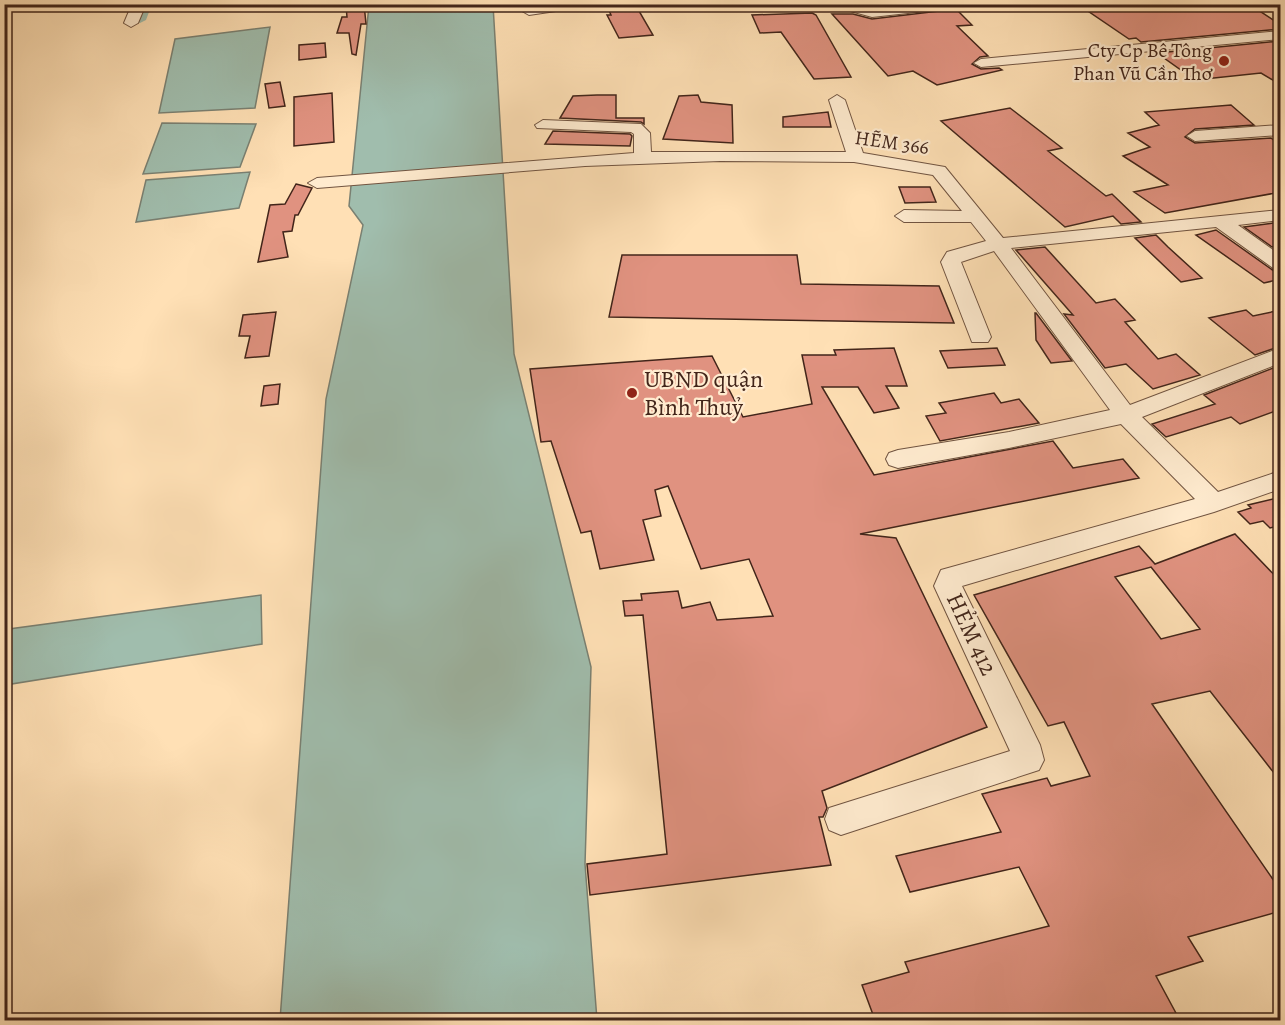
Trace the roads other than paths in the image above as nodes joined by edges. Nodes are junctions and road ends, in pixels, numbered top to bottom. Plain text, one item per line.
1 (139, 4) edge
2 (576, 4) edge
3 (831, 4) edge
4 (953, 4) edge
5 (529, 11) dead end
6 (132, 23) dead end
7 (1281, 35) edge
8 (981, 63) dead end
9 (837, 100) dead end
10 (543, 124) dead end
11 (1281, 130) edge
12 (1195, 136) dead end
13 (643, 157) junction
14 (856, 158) junction
15 (317, 183) dead end
16 (1281, 214) edge
17 (904, 216) dead end
18 (976, 217) junction
19 (1220, 221) junction
20 (998, 244) junction
21 (1281, 264) edge
22 (980, 338) dead end
23 (1281, 355) edge
24 (1126, 415) junction
25 (898, 459) dead end
26 (1281, 480) edge
27 (1214, 503) junction
28 (841, 819) dead end

1 - 6 street
2 - 5 street
3 - 4 street
7 - 8 street
9 - 14 street
10 - 13 street
11 - 12 street
13 - 14 street, HẼM 366
13 - 15 street, HẼM 366
14 - 18 street, HẼM 366
16 - 19 street
17 - 18 street
18 - 20 street, HẼM 366
19 - 20 street
19 - 21 street
20 - 22 street
20 - 24 street, HẼM 366
23 - 24 street
24 - 25 street
24 - 27 street, HẼM 366
26 - 27 street
27 - 28 street, HẺM 412

